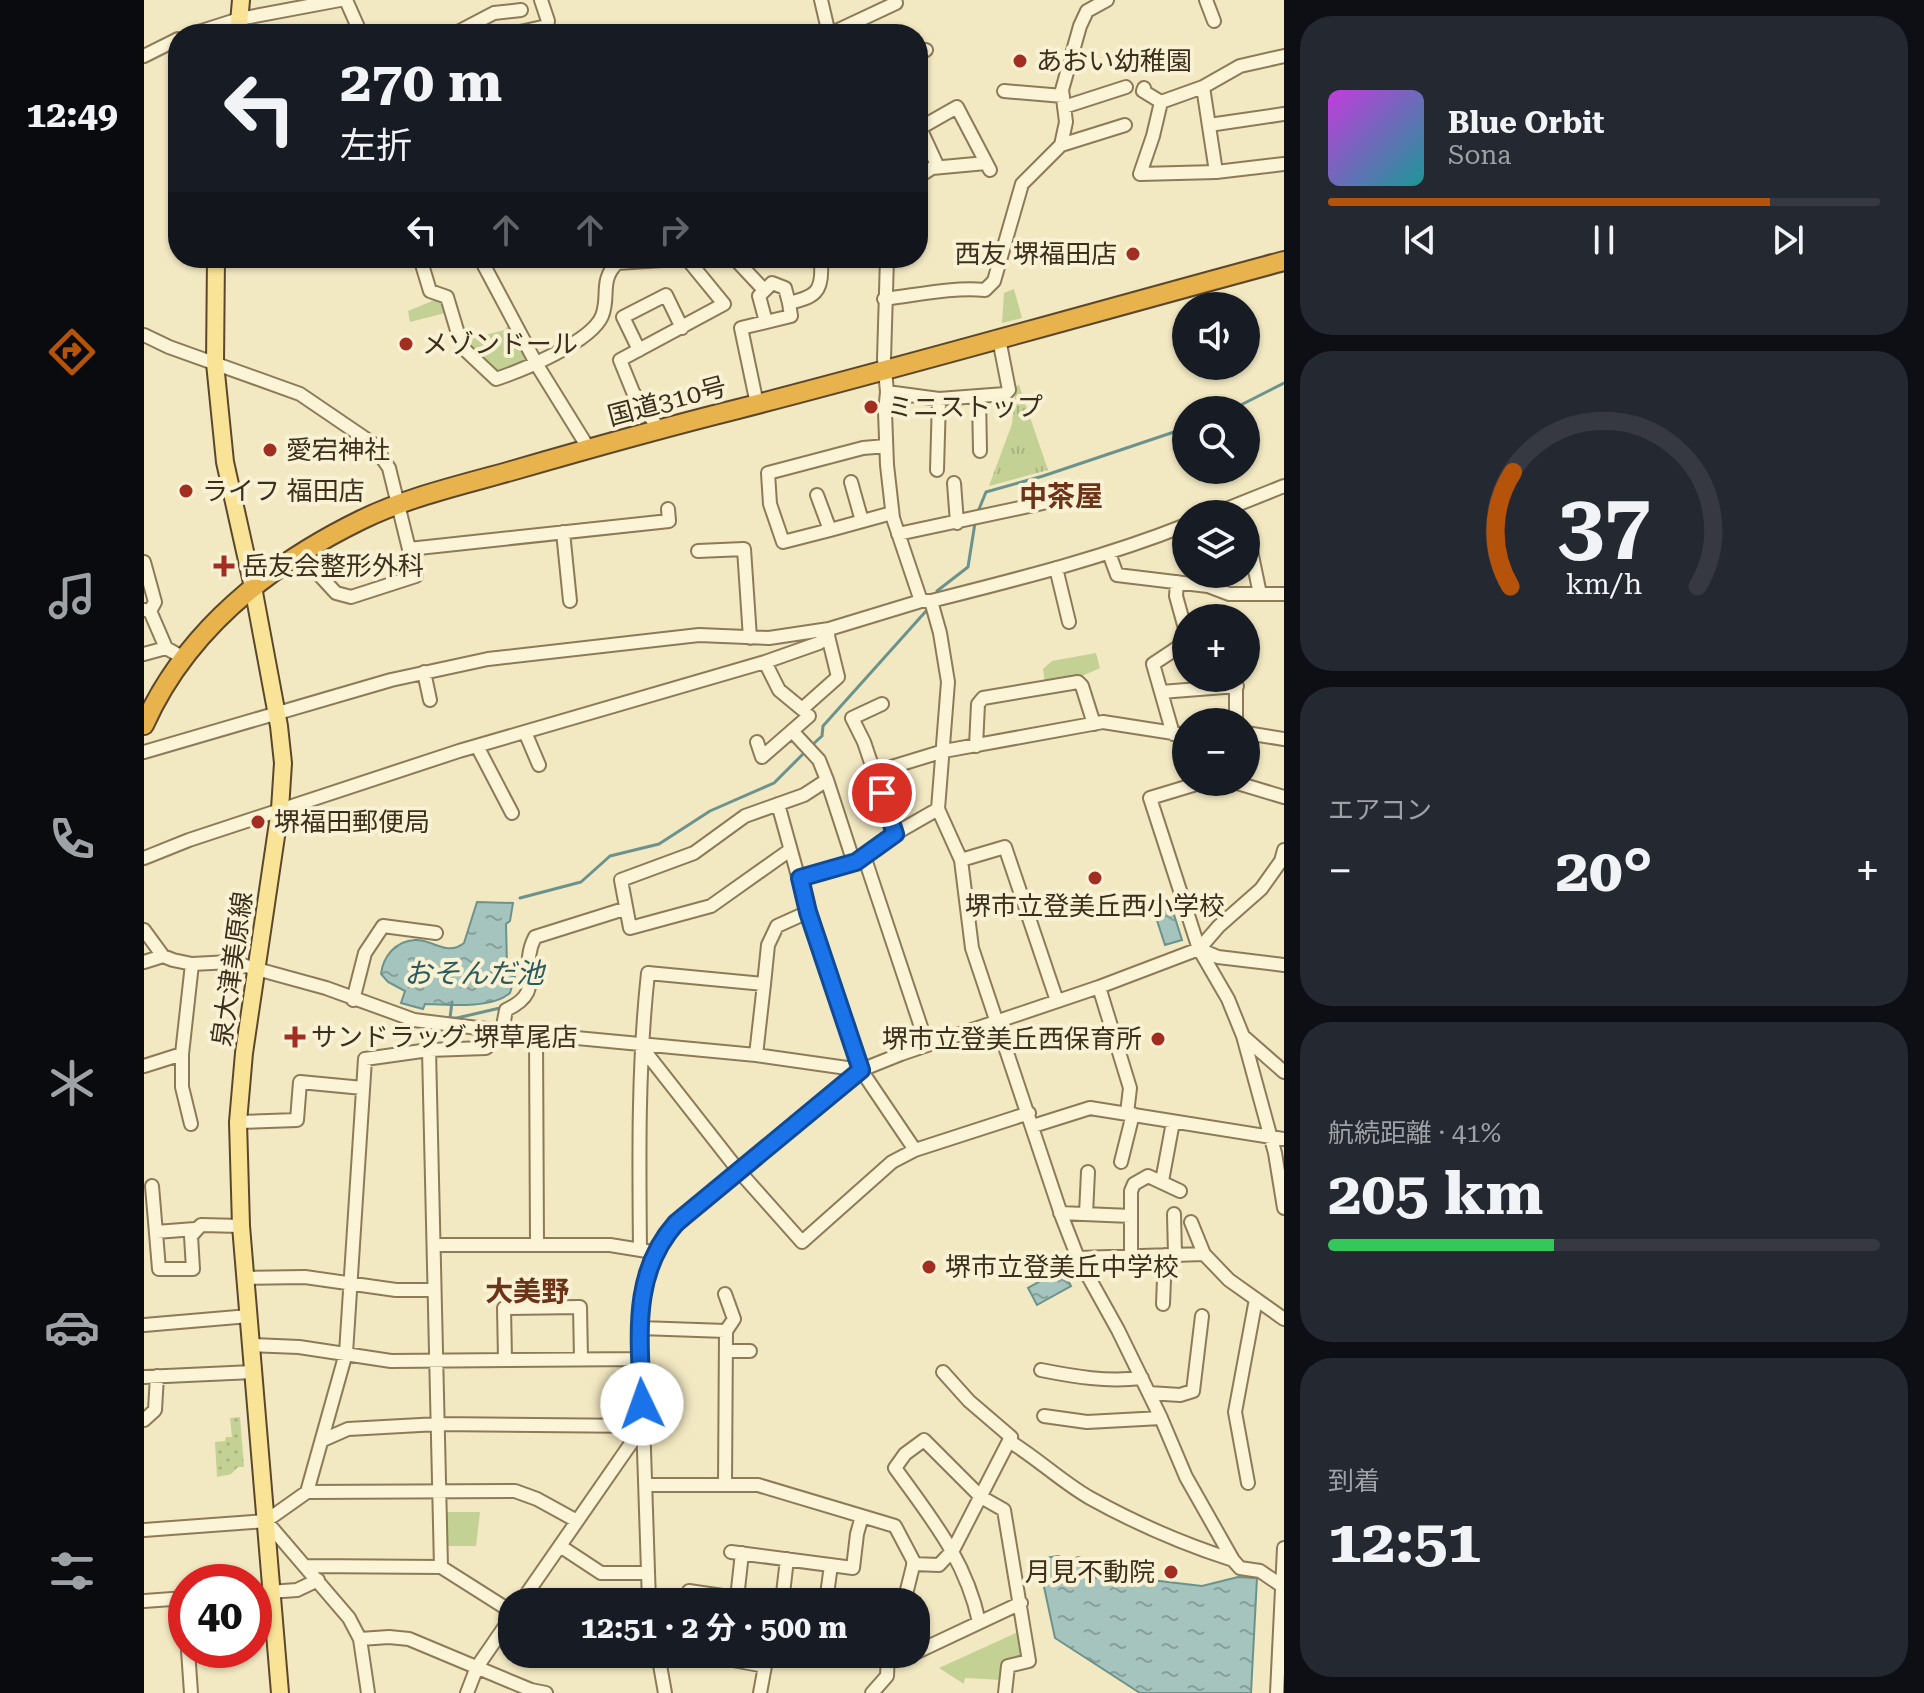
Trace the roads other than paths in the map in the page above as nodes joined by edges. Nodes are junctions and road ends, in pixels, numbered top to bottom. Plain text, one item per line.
1 (241, 0) edge
2 (340, 0) edge
3 (346, 0) edge
4 (541, 0) edge
5 (821, 0) edge
6 (895, 0) edge
7 (1107, 0) edge
8 (1206, 0) edge
9 (493, 6) edge
10 (521, 10) dead end
11 (1214, 21) dead end
12 (238, 24) edge
13 (246, 24) edge
14 (357, 24) edge
15 (468, 24) edge
16 (547, 24) edge
17 (828, 24) edge
18 (848, 24) edge
19 (168, 44) edge
20 (144, 56) edge
21 (1284, 56) edge
22 (1126, 87) dead end
23 (1203, 87) junction
24 (1144, 88) dead end
25 (1004, 91) dead end
26 (1063, 102) junction
27 (1161, 102) junction
28 (1284, 114) edge
29 (928, 123) edge
30 (1125, 125) dead end
31 (1209, 125) junction
32 (928, 145) edge
33 (1061, 145) junction
34 (1284, 164) edge
35 (938, 167) junction
36 (928, 171) edge
37 (1216, 172) junction
38 (1284, 261) edge
39 (216, 268) edge
40 (423, 268) edge
41 (485, 268) edge
42 (613, 268) edge
43 (697, 268) edge
44 (743, 268) edge
45 (821, 268) edge
46 (886, 268) edge
47 (764, 290) junction
48 (884, 299) junction
49 (789, 303) junction
50 (766, 322) junction
51 (682, 328) junction
52 (144, 335) edge
53 (999, 339) junction
54 (639, 350) junction
55 (215, 363) junction
56 (537, 365) junction
57 (884, 370) junction
58 (887, 392) junction
59 (979, 396) junction
60 (939, 399) junction
61 (757, 404) junction
62 (659, 429) junction
63 (886, 446) junction
64 (589, 449) junction
65 (980, 451) dead end
66 (937, 470) dead end
67 (851, 482) dead end
68 (954, 483) dead end
69 (1284, 486) edge
70 (817, 495) dead end
71 (1258, 500) edge
72 (1043, 503) dead end
73 (398, 504) junction
74 (668, 509) dead end
75 (892, 513) junction
76 (862, 521) junction
77 (957, 523) junction
78 (830, 530) junction
79 (1172, 530) edge
80 (563, 532) junction
81 (898, 534) junction
82 (409, 549) junction
83 (698, 551) dead end
84 (1109, 553) junction
85 (300, 554) junction
86 (144, 562) edge
87 (1056, 568) junction
88 (1172, 581) edge
89 (253, 587) junction
90 (1213, 588) edge
91 (1259, 588) edge
92 (1260, 594) junction
93 (1284, 594) edge
94 (570, 601) dead end
95 (926, 601) junction
96 (147, 610) edge
97 (1069, 622) dead end
98 (828, 633) junction
99 (750, 638) junction
100 (1172, 651) edge
101 (174, 653) junction
102 (144, 654) edge
103 (765, 662) junction
104 (424, 672) junction
105 (1172, 691) edge
106 (1161, 692) junction
107 (430, 700) dead end
108 (882, 704) dead end
109 (277, 715) junction
110 (809, 716) dead end
111 (1172, 717) edge
112 (1094, 724) junction
113 (144, 725) edge
114 (525, 732) junction
115 (793, 732) junction
116 (1172, 734) edge
117 (1260, 735) edge
118 (1284, 739) edge
119 (757, 742) dead end
120 (477, 746) junction
121 (976, 746) junction
122 (944, 751) junction
123 (144, 752) edge
124 (539, 765) dead end
125 (875, 772) junction
126 (827, 780) junction
127 (1260, 790) edge
128 (1172, 791) edge
129 (1284, 797) edge
130 (778, 804) junction
131 (280, 809) junction
132 (938, 809) junction
133 (512, 813) dead end
134 (895, 834) junction
135 (790, 850) junction
136 (1284, 850) edge
137 (144, 858) edge
138 (859, 860) junction
139 (961, 860) junction
140 (800, 878) junction
141 (624, 909) junction
142 (808, 912) junction
143 (144, 930) edge
144 (436, 933) dead end
145 (1199, 949) junction
146 (163, 956) junction
147 (144, 962) edge
148 (192, 964) junction
149 (1284, 965) edge
150 (256, 968) junction
151 (764, 984) junction
152 (1099, 987) junction
153 (353, 1000) junction
154 (1057, 1001) junction
155 (996, 1022) junction
156 (502, 1031) junction
157 (536, 1035) junction
158 (1243, 1036) junction
159 (640, 1045) junction
160 (927, 1045) junction
161 (429, 1050) junction
162 (182, 1054) junction
163 (756, 1055) junction
164 (144, 1066) edge
165 (861, 1070) junction
166 (1284, 1072) edge
167 (363, 1088) junction
168 (1130, 1114) junction
169 (1031, 1120) junction
170 (238, 1122) junction
171 (1173, 1122) junction
172 (191, 1124) dead end
173 (1277, 1138) edge
174 (915, 1150) junction
175 (1121, 1162) dead end
176 (738, 1170) junction
177 (1088, 1172) dead end
178 (1162, 1181) junction
179 (152, 1186) dead end
180 (1180, 1191) dead end
181 (1284, 1208) edge
182 (1060, 1213) junction
183 (1086, 1214) junction
184 (1174, 1214) dead end
185 (1131, 1216) junction
186 (1191, 1222) dead end
187 (241, 1226) junction
188 (195, 1229) junction
189 (156, 1232) junction
190 (434, 1245) junction
191 (537, 1245) junction
192 (640, 1249) junction
193 (654, 1253) junction
194 (1204, 1254) junction
195 (1170, 1255) junction
196 (1131, 1256) junction
197 (1078, 1258) junction
198 (245, 1278) junction
199 (351, 1283) junction
200 (434, 1290) junction
201 (725, 1294) dead end
202 (1256, 1299) junction
203 (1163, 1304) dead end
204 (249, 1316) junction
205 (1202, 1316) dead end
206 (1284, 1319) edge
207 (144, 1325) edge
208 (640, 1328) junction
209 (726, 1331) junction
210 (251, 1345) junction
211 (726, 1351) junction
212 (750, 1351) dead end
213 (346, 1353) junction
214 (505, 1359) junction
215 (581, 1359) junction
216 (640, 1359) junction
217 (437, 1361) junction
218 (1041, 1370) dead end
219 (253, 1372) junction
220 (943, 1372) dead end
221 (150, 1376) edge
222 (1142, 1378) junction
223 (1149, 1393) junction
224 (1044, 1416) dead end
225 (1161, 1418) junction
226 (144, 1420) edge
227 (438, 1424) junction
228 (643, 1426) junction
229 (323, 1440) junction
230 (1009, 1441) junction
231 (1248, 1483) dead end
232 (725, 1484) junction
233 (646, 1485) junction
234 (441, 1491) junction
235 (307, 1492) junction
236 (981, 1497) junction
237 (862, 1516) junction
238 (266, 1521) junction
239 (577, 1521) junction
240 (144, 1530) edge
241 (560, 1546) junction
242 (1284, 1548) edge
243 (953, 1550) junction
244 (787, 1559) junction
245 (1233, 1560) junction
246 (270, 1564) edge
247 (913, 1564) junction
248 (831, 1565) junction
249 (307, 1566) junction
250 (441, 1567) junction
251 (646, 1573) junction
252 (318, 1580) junction
253 (1282, 1586) junction
254 (531, 1588) edge
255 (648, 1588) edge
256 (737, 1588) edge
257 (784, 1588) edge
258 (828, 1588) edge
259 (907, 1588) edge
260 (272, 1592) joint
261 (168, 1599) edge
262 (144, 1601) edge
263 (1021, 1603) junction
264 (498, 1605) edge
265 (979, 1622) junction
266 (498, 1635) edge
267 (360, 1639) junction
268 (930, 1646) edge
269 (477, 1667) junction
270 (189, 1668) edge
271 (661, 1668) edge
272 (765, 1668) edge
273 (887, 1668) edge
274 (191, 1693) edge
275 (280, 1693) edge
276 (368, 1693) edge
277 (467, 1693) edge
278 (546, 1693) edge
279 (665, 1693) edge
280 (760, 1693) edge
281 (872, 1693) edge
282 (1005, 1693) edge
283 (1277, 1693) edge

1 - 12 main road
2 - 13 street
3 - 14 street
4 - 16 street
5 - 17 street
6 - 18 street
7 - 26 street
8 - 11 street
9 - 10 street
9 - 15 street
19 - 20 street
21 - 23 street
22 - 26 street
23 - 27 street
23 - 31 street
24 - 27 street
25 - 26 street
26 - 33 street
27 - 37 street
28 - 31 street
29 - 35 street
30 - 33 street
31 - 37 street
32 - 35 street
33 - 48 street
34 - 37 street
35 - 36 street
38 - 53 highway, 国道310号
39 - 55 main road, 泉大津美原線
40 - 56 street
41 - 56 street
42 - 56 street
43 - 51 street
44 - 47 street
45 - 49 street
46 - 48 street
47 - 49 street
47 - 50 street
48 - 57 street
49 - 50 street
50 - 61 street
51 - 54 street
51 - 54 street
52 - 55 street
53 - 57 highway, 国道310号
53 - 59 street
54 - 62 street
55 - 73 street
55 - 89 main road, 泉大津美原線
56 - 64 street
57 - 58 street
57 - 61 highway, 国道310号
58 - 60 street
58 - 63 street
59 - 60 street
59 - 65 street
60 - 66 street
61 - 62 highway, 国道310号
62 - 64 highway, 国道310号
63 - 75 street
63 - 78 street
64 - 73 highway, 国道310号
67 - 76 street
68 - 77 street
69 - 71 street
70 - 78 street
72 - 77 street
73 - 82 street
73 - 85 highway, 国道310号
74 - 80 street
75 - 76 street
75 - 81 street
76 - 78 street
77 - 81 street
79 - 84 street
80 - 82 street
80 - 94 street
81 - 95 street
82 - 85 street
83 - 99 street
84 - 87 street
84 - 88 street
85 - 89 highway, 国道310号
86 - 96 street
87 - 95 street
87 - 97 street
89 - 101 highway, 国道310号
89 - 109 main road, 泉大津美原線
90 - 92 street
91 - 92 street
92 - 93 street
95 - 98 street
95 - 122 street
96 - 101 street
98 - 99 street
98 - 103 street
98 - 103 street
99 - 104 street
100 - 106 street
101 - 102 street
101 - 113 highway, 国道310号
103 - 114 street
104 - 107 street
104 - 109 street
105 - 106 street
106 - 111 street
108 - 125 street
109 - 123 street
109 - 131 main road, 泉大津美原線
110 - 115 street
112 - 116 street
112 - 121 street
112 - 121 street
114 - 120 street
114 - 124 street
115 - 119 street
115 - 126 street
117 - 118 street
120 - 131 street
120 - 133 street
121 - 122 street
122 - 125 street
122 - 132 street
125 - 134 street
126 - 130 street
126 - 138 street
127 - 129 street
128 - 145 street
130 - 135 street
130 - 141 street
131 - 137 street
131 - 150 main road, 泉大津美原線
132 - 134 street
132 - 139 street
134 - 138 street
135 - 140 street
135 - 141 street
136 - 145 street
138 - 140 street
138 - 160 street
139 - 154 street
139 - 155 street
140 - 142 street
141 - 156 street
142 - 151 street
142 - 165 street
143 - 146 street
144 - 153 street
145 - 149 street
145 - 152 street
145 - 158 street
146 - 147 street
146 - 148 street
148 - 150 street
148 - 162 street
150 - 153 street
150 - 170 main road, 泉大津美原線
151 - 159 street
151 - 163 street
152 - 154 street
152 - 168 street
153 - 156 street
154 - 155 street
155 - 160 street
155 - 169 street
156 - 157 street
156 - 161 street
157 - 159 street
157 - 191 street
158 - 166 street
158 - 173 street
159 - 163 street
159 - 176 street
159 - 192 street
160 - 165 street
161 - 167 street
161 - 190 street
162 - 164 street
162 - 172 street
163 - 165 street
165 - 174 street
165 - 176 street
167 - 170 street
167 - 199 street
168 - 169 street
168 - 171 street
168 - 175 street
169 - 174 street
169 - 182 street
170 - 187 main road, 泉大津美原線
171 - 173 street
171 - 178 street
173 - 181 street
174 - 176 street
176 - 193 street
177 - 183 street
178 - 180 street
178 - 185 street
179 - 189 street
182 - 183 street
182 - 197 street
183 - 185 street
184 - 195 street
185 - 196 street
186 - 194 street
187 - 188 street
187 - 198 main road, 泉大津美原線
188 - 189 street
188 - 189 street
190 - 191 street
190 - 200 street
191 - 192 street
192 - 193 street
193 - 208 street
194 - 195 street
194 - 202 street
195 - 196 street
195 - 203 street
196 - 197 street
197 - 222 street
198 - 199 street
198 - 204 main road, 泉大津美原線
199 - 200 street
199 - 213 street
200 - 217 street
201 - 209 street
202 - 206 street
202 - 231 street
204 - 207 street
204 - 210 main road, 泉大津美原線
205 - 223 street
208 - 209 street
208 - 216 street
209 - 211 street
210 - 213 street
210 - 219 main road, 泉大津美原線
211 - 212 street
211 - 232 street
213 - 217 street
213 - 229 street
214 - 215 street
214 - 215 street
214 - 217 street
215 - 216 street
216 - 228 street
217 - 227 street
218 - 222 street
219 - 221 street
219 - 238 main road, 泉大津美原線
220 - 230 street
221 - 226 street
222 - 223 street
223 - 225 street
224 - 225 street
225 - 245 street
227 - 228 street
227 - 229 street
227 - 234 street
228 - 233 street
228 - 239 street
229 - 235 street
230 - 236 street
230 - 245 street
232 - 233 street
232 - 237 street
233 - 251 street
234 - 235 street
234 - 239 street
234 - 250 street
235 - 238 street
236 - 243 street
236 - 243 street
236 - 263 street
237 - 247 street
237 - 248 street
238 - 240 street
238 - 246 main road, 泉大津美原線
238 - 249 street
239 - 241 street
241 - 251 street
241 - 254 street
242 - 253 street
243 - 247 street
243 - 265 street
244 - 248 street
244 - 256 street
244 - 257 street
245 - 253 street
247 - 259 street
248 - 258 street
249 - 250 street
249 - 252 street
250 - 264 street
251 - 255 street
252 - 260 street
252 - 267 street
253 - 283 street
260 - 275 main road, 泉大津美原線
261 - 262 street
263 - 265 street
263 - 282 street
265 - 268 street
266 - 269 street
267 - 269 street
267 - 276 street
269 - 277 street
269 - 278 street
270 - 274 street
271 - 279 street
272 - 280 street
273 - 281 street

